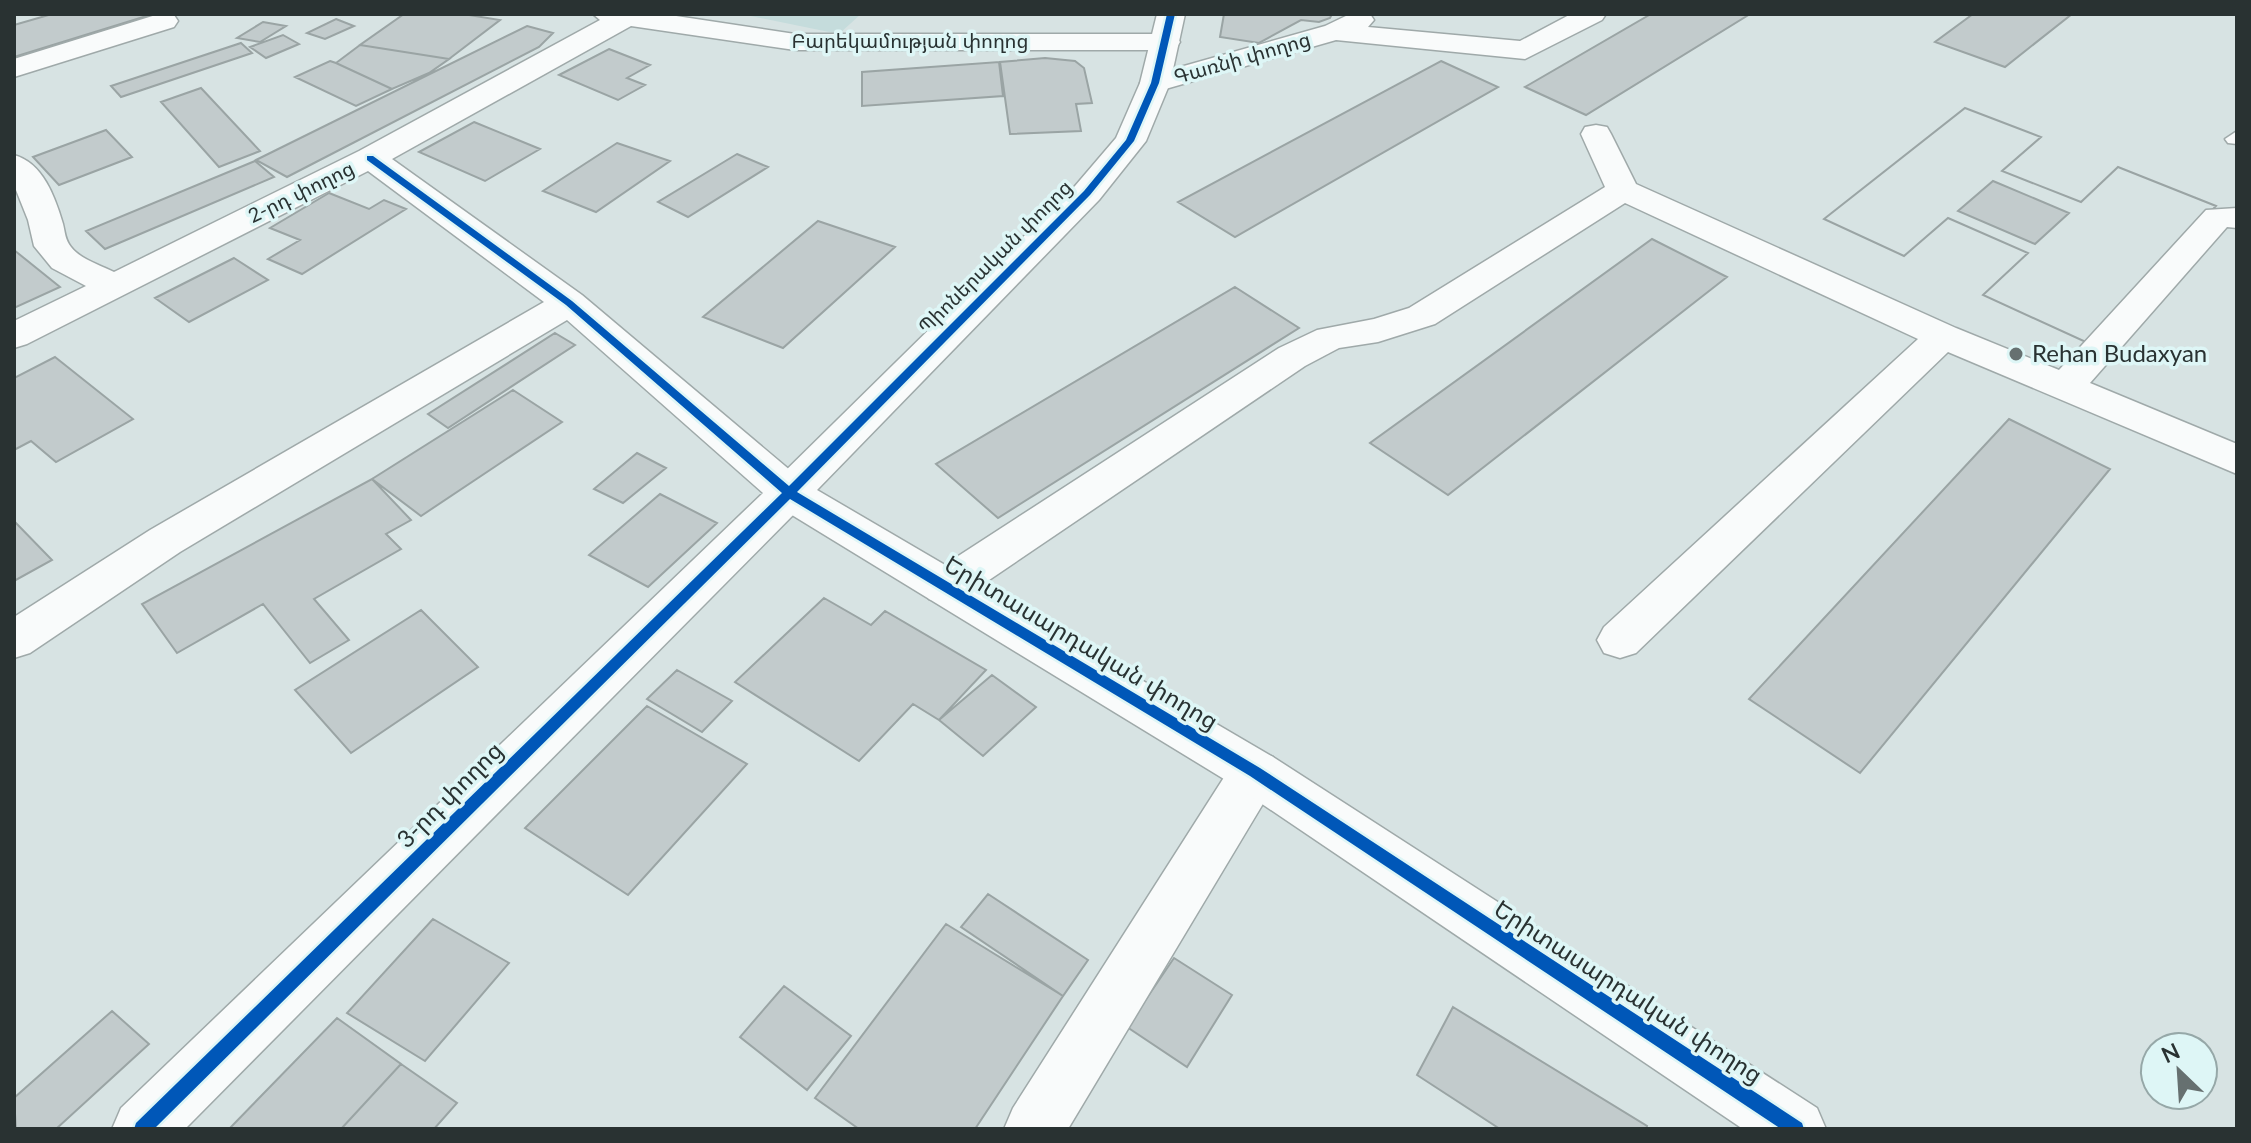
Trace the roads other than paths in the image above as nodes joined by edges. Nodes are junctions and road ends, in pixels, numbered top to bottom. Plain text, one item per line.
1 (1373, 14) edge
2 (1592, 14) edge
3 (617, 16) edge
4 (164, 21) dead end
5 (1169, 28) edge
6 (1335, 32) junction
7 (14, 68) edge
8 (1155, 83) junction
9 (1596, 134) dead end
10 (370, 158) junction
11 (14, 165) edge
12 (1623, 190) junction
13 (2237, 218) edge
14 (113, 285) junction
15 (569, 303) junction
16 (14, 336) edge
17 (1943, 336) junction
18 (2064, 388) junction
19 (2237, 460) edge
20 (789, 493) junction
21 (945, 587) junction
22 (14, 640) edge
23 (1620, 640) dead end
24 (1255, 772) junction
25 (142, 1129) edge
26 (1034, 1129) edge
27 (1796, 1129) edge

1 - 6 street, Գառնի փողոց
2 - 6 street
3 - 5 street, Բարեկամության փողոց
3 - 10 street, 2-րդ փողոց
4 - 7 street
5 - 8 street, Պիոներական փողոց
6 - 8 street, Գառնի փողոց
8 - 20 street, Պիոներական փողոց
9 - 12 street
10 - 14 street, 2-րդ փողոց
10 - 15 street, Երիտասարդական փողոց
11 - 14 street
12 - 17 street
12 - 21 street
13 - 18 street
14 - 16 street, 2-րդ փողոց
15 - 20 street, Երիտասարդական փողոց
15 - 22 street
17 - 18 street
17 - 23 street
18 - 19 street
20 - 21 street, Երիտասարդական փողոց
20 - 25 street, 3-րդ փողոց
21 - 24 street, Երիտասարդական փողոց
24 - 26 street
24 - 27 street, Երիտասարդական փողոց

